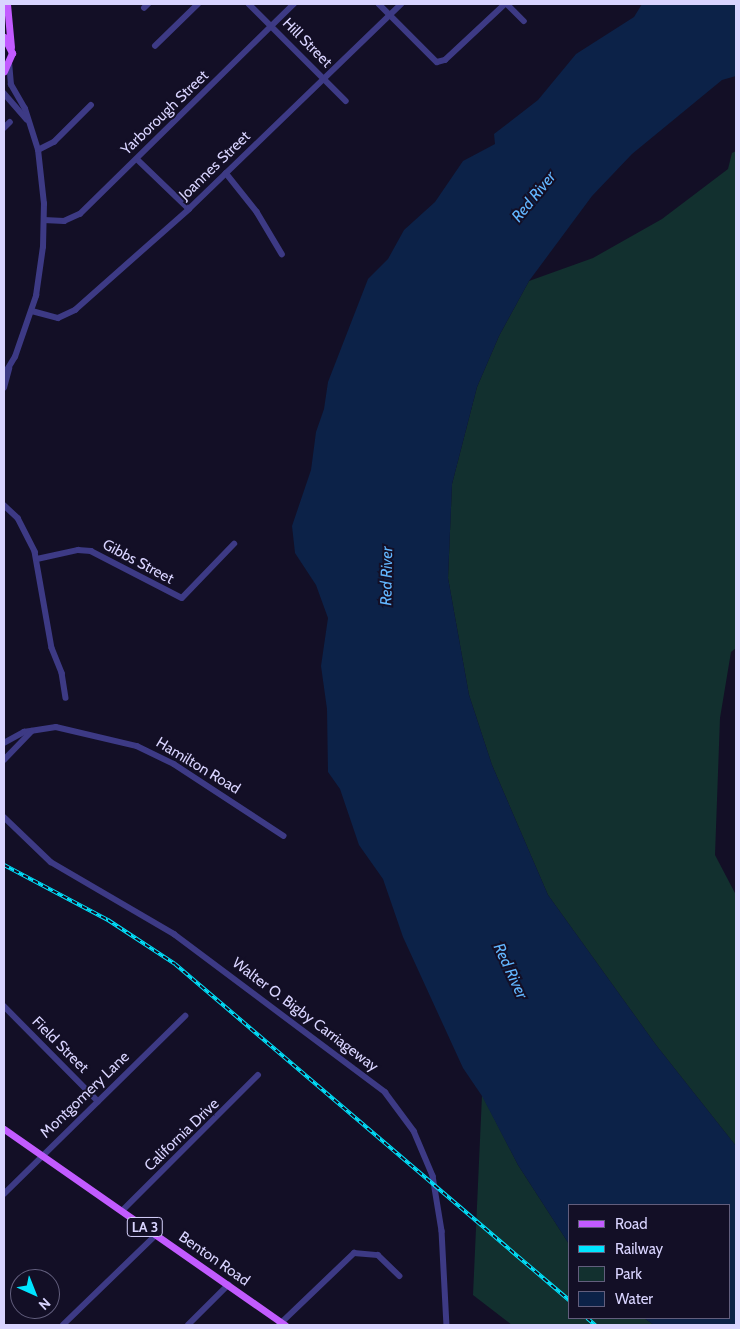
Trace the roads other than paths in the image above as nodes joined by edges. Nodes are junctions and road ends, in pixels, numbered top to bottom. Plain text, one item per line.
1 (7, 4) edge
2 (198, 4) edge
3 (249, 4) edge
4 (294, 4) edge
5 (379, 4) edge
6 (401, 4) edge
7 (506, 4) edge
8 (390, 14) junction
9 (524, 21) dead end
10 (271, 26) junction
11 (4, 37) edge
12 (155, 46) dead end
13 (11, 47) junction
14 (9, 64) junction
15 (4, 71) edge
16 (324, 78) junction
17 (4, 93) edge
18 (346, 101) dead end
19 (91, 105) dead end
20 (27, 120) junction
21 (10, 122) dead end
22 (4, 128) edge
23 (38, 150) junction
24 (137, 158) junction
25 (226, 173) junction
26 (189, 208) junction
27 (44, 220) junction
28 (282, 254) dead end
29 (32, 311) junction
30 (9, 369) junction
31 (4, 375) edge
32 (4, 388) edge
33 (4, 505) edge
34 (234, 544) dead end
35 (37, 559) junction
36 (66, 698) dead end
37 (32, 731) junction
38 (4, 743) edge
39 (4, 760) edge
40 (4, 811) edge
41 (5, 818) edge
42 (284, 836) dead end
43 (4, 1006) edge
44 (185, 1016) dead end
45 (258, 1075) dead end
46 (98, 1101) junction
47 (4, 1129) edge
48 (42, 1155) junction
49 (4, 1194) edge
50 (122, 1212) junction
51 (156, 1235) junction
52 (400, 1276) dead end
53 (228, 1285) junction
54 (282, 1324) edge
55 (63, 1325) edge
56 (188, 1325) edge
57 (446, 1325) edge

1 - 13 main road
2 - 12 street
3 - 10 street, Hill Street
4 - 10 street, Yarborough Street
5 - 8 street
6 - 8 street, Joannes Street
7 - 8 street
7 - 9 street
8 - 16 street, Joannes Street
10 - 16 street, Hill Street
10 - 24 street, Yarborough Street
11 - 13 main road
13 - 14 main road
14 - 15 main road
14 - 20 street
16 - 18 street, Hill Street
16 - 25 street, Joannes Street
17 - 20 street
19 - 23 street
20 - 23 street
21 - 22 street
23 - 27 street
24 - 26 street
24 - 27 street, Yarborough Street
25 - 26 street, Joannes Street
25 - 28 street
26 - 29 street, Joannes Street
27 - 29 street
29 - 30 street
30 - 31 street
30 - 32 street
33 - 35 street
34 - 35 street, Gibbs Street
35 - 36 street
37 - 38 street, Hamilton Road
37 - 39 street
37 - 42 street, Hamilton Road
40 - 41 street, Walter O. Bigby Carriageway
41 - 57 street, Walter O. Bigby Carriageway
43 - 46 street, Field Street
44 - 46 street, Montgomery Lane
45 - 50 street, California Drive
46 - 48 street, Montgomery Lane
47 - 48 main road, Benton Road / LA 3
48 - 49 street, Montgomery Lane
48 - 50 main road, Benton Road / LA 3
50 - 51 main road, Benton Road / LA 3
51 - 53 main road, Benton Road / LA 3
51 - 55 street
52 - 54 street
53 - 54 main road, Benton Road / LA 3
53 - 56 street

